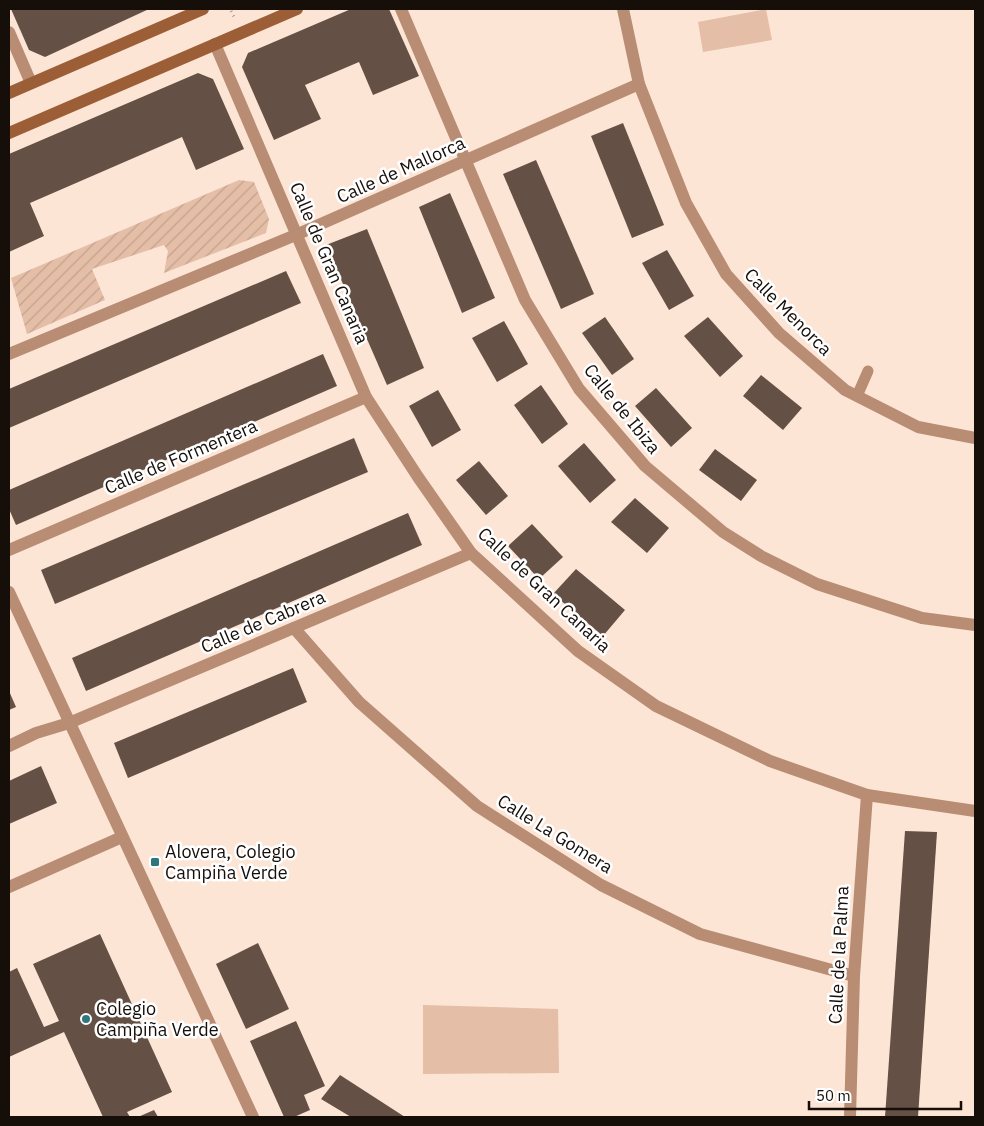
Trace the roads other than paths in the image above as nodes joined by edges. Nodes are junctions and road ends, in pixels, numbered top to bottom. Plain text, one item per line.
1 (203, 9) edge
2 (298, 9) edge
3 (400, 9) edge
4 (623, 9) edge
5 (9, 32) edge
6 (215, 44) junction
7 (31, 83) junction
8 (639, 84) junction
9 (9, 93) edge
10 (9, 133) edge
11 (464, 161) junction
12 (298, 234) junction
13 (9, 354) edge
14 (868, 371) dead end
15 (366, 396) junction
16 (857, 396) junction
17 (975, 438) edge
18 (9, 550) edge
19 (471, 552) junction
20 (9, 592) edge
21 (975, 625) edge
22 (294, 628) junction
23 (69, 723) junction
24 (9, 746) edge
25 (867, 795) junction
26 (975, 811) edge
27 (122, 837) junction
28 (9, 887) edge
29 (854, 976) junction
30 (253, 1117) edge
31 (850, 1117) edge

1 - 7 street
2 - 6 street
3 - 11 street, Calle de Ibiza
4 - 8 street, Calle Menorca
5 - 7 street
6 - 10 street
6 - 12 street, Calle de Gran Canaria
7 - 9 street
8 - 11 street, Calle de Mallorca
8 - 16 street, Calle Menorca
11 - 12 street, Calle de Mallorca
11 - 21 street, Calle de Ibiza
12 - 13 street, Calle de Mallorca
12 - 15 street, Calle de Gran Canaria
14 - 16 lane
15 - 18 street, Calle de Formentera
15 - 19 street, Calle de Gran Canaria
16 - 17 street, Calle Menorca
19 - 22 street, Calle de Cabrera
19 - 25 street, Calle de Gran Canaria
20 - 23 street
22 - 23 street, Calle de Cabrera
22 - 29 street, Calle La Gomera
23 - 24 street, Calle de Cabrera
23 - 27 street
25 - 26 street, Calle de Gran Canaria
25 - 29 street, Calle de la Palma
27 - 28 street
27 - 30 street
29 - 31 street, Calle de la Palma

